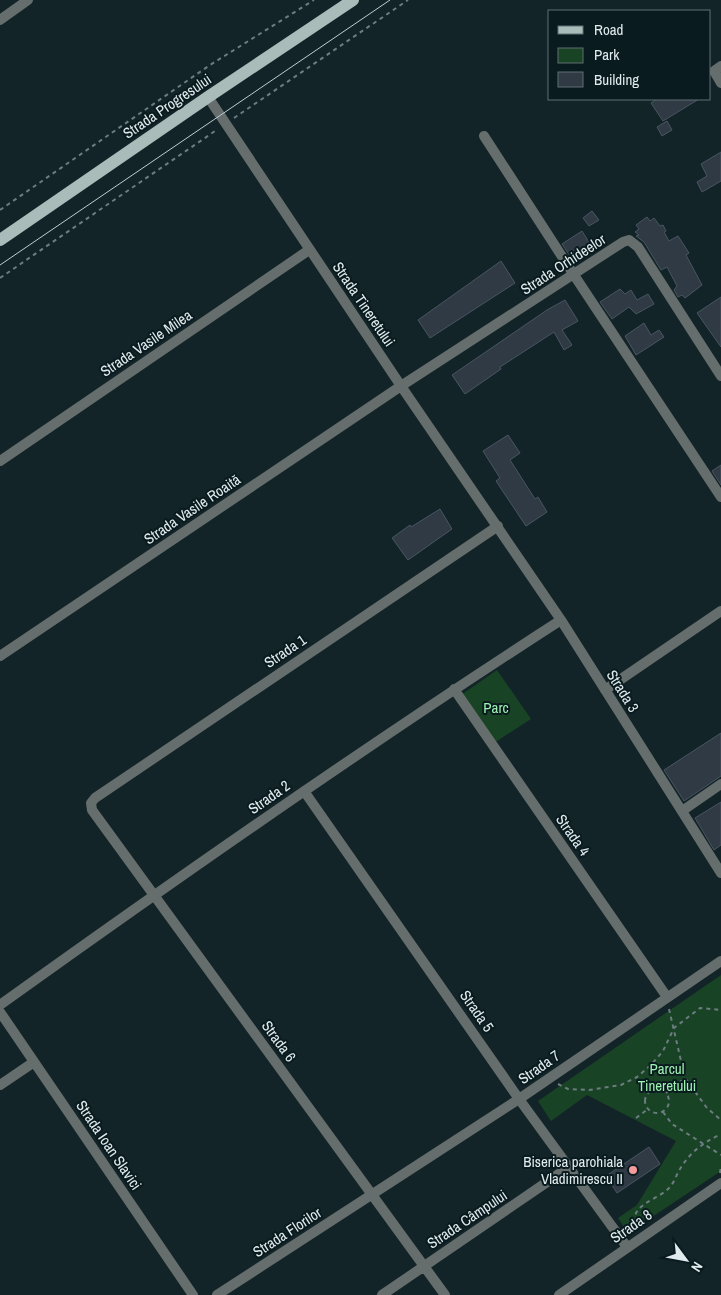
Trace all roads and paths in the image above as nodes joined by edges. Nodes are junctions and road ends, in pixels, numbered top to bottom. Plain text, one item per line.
1 (28, 0) edge
2 (314, 0) edge
3 (353, 0) edge
4 (408, 0) edge
5 (0, 20) edge
6 (718, 68) edge
7 (721, 83) edge
8 (208, 97) junction
9 (225, 124) junction
10 (484, 136) dead end
11 (0, 210) edge
12 (0, 240) edge
13 (309, 250) junction
14 (574, 275) junction
15 (0, 278) edge
16 (721, 376) edge
17 (401, 386) junction
18 (0, 461) edge
19 (721, 497) edge
20 (498, 526) junction
21 (721, 611) edge
22 (561, 620) junction
23 (0, 656) edge
24 (454, 689) junction
25 (605, 690) junction
26 (721, 784) edge
27 (304, 791) junction
28 (91, 803) joint
29 (682, 811) junction
30 (721, 873) edge
31 (154, 895) junction
32 (721, 961) edge
33 (667, 997) junction
34 (0, 1005) edge
35 (721, 1010) edge
36 (0, 1012) edge
37 (674, 1028) junction
38 (34, 1062) junction
39 (685, 1078) junction
40 (558, 1084) dead end
41 (0, 1085) edge
42 (666, 1094) junction
43 (520, 1099) junction
44 (648, 1109) junction
45 (662, 1112) junction
46 (636, 1118) dead end
47 (721, 1120) edge
48 (721, 1134) edge
49 (703, 1143) junction
50 (721, 1155) edge
51 (721, 1166) edge
52 (569, 1167) junction
53 (720, 1178) edge
54 (372, 1194) junction
55 (639, 1239) junction
56 (628, 1247) junction
57 (425, 1266) junction
58 (193, 1295) edge
59 (217, 1295) edge
60 (382, 1295) edge
61 (445, 1295) edge
62 (559, 1295) edge

1 - 5 street
2 - 11 path
3 - 8 main road, Strada Progresului
4 - 9 path
6 - 7 street
8 - 9 street, Strada Tineretului
8 - 12 main road, Strada Progresului
9 - 13 street, Strada Tineretului
9 - 15 path
10 - 14 street
13 - 17 street, Strada Tineretului
13 - 18 street, Strada Vasile Milea
14 - 16 street, Strada Orhideelor
14 - 17 street, Strada Orhideelor
14 - 19 street
17 - 20 street, Strada Tineretului
17 - 23 street, Strada Vasile Roaită
20 - 22 street, Strada 3
20 - 28 street, Strada 1
21 - 25 street
22 - 24 street, Strada 2
22 - 25 street, Strada 3
24 - 27 street, Strada 2
24 - 33 street, Strada 4
25 - 29 street, Strada 3
26 - 29 street
27 - 31 street, Strada 2
27 - 43 street, Strada 5
28 - 31 street, Strada 6
29 - 30 street, Strada 3
31 - 34 street, Strada 2
31 - 54 street, Strada 6
32 - 33 street, Strada 7
33 - 37 path
33 - 43 street, Strada 7
35 - 37 path
36 - 38 street, Strada Ioan Slavici
37 - 39 path
37 - 40 path
38 - 41 street
38 - 58 street, Strada Ioan Slavici
39 - 42 path
39 - 47 path
42 - 44 path
42 - 45 path
43 - 52 street, Strada 5
43 - 54 street, Strada 7
44 - 45 path
44 - 46 path
45 - 49 path
48 - 49 path
49 - 50 path
49 - 55 path
51 - 53 path
52 - 56 street, Strada 5
52 - 57 street, Strada Câmpului
53 - 55 street, Strada 8
54 - 57 street, Strada 6
54 - 59 street, Strada Florilor
55 - 56 street, Strada 8
56 - 62 street, Strada 8
57 - 60 street, Strada Câmpului
57 - 61 street, Strada 6

